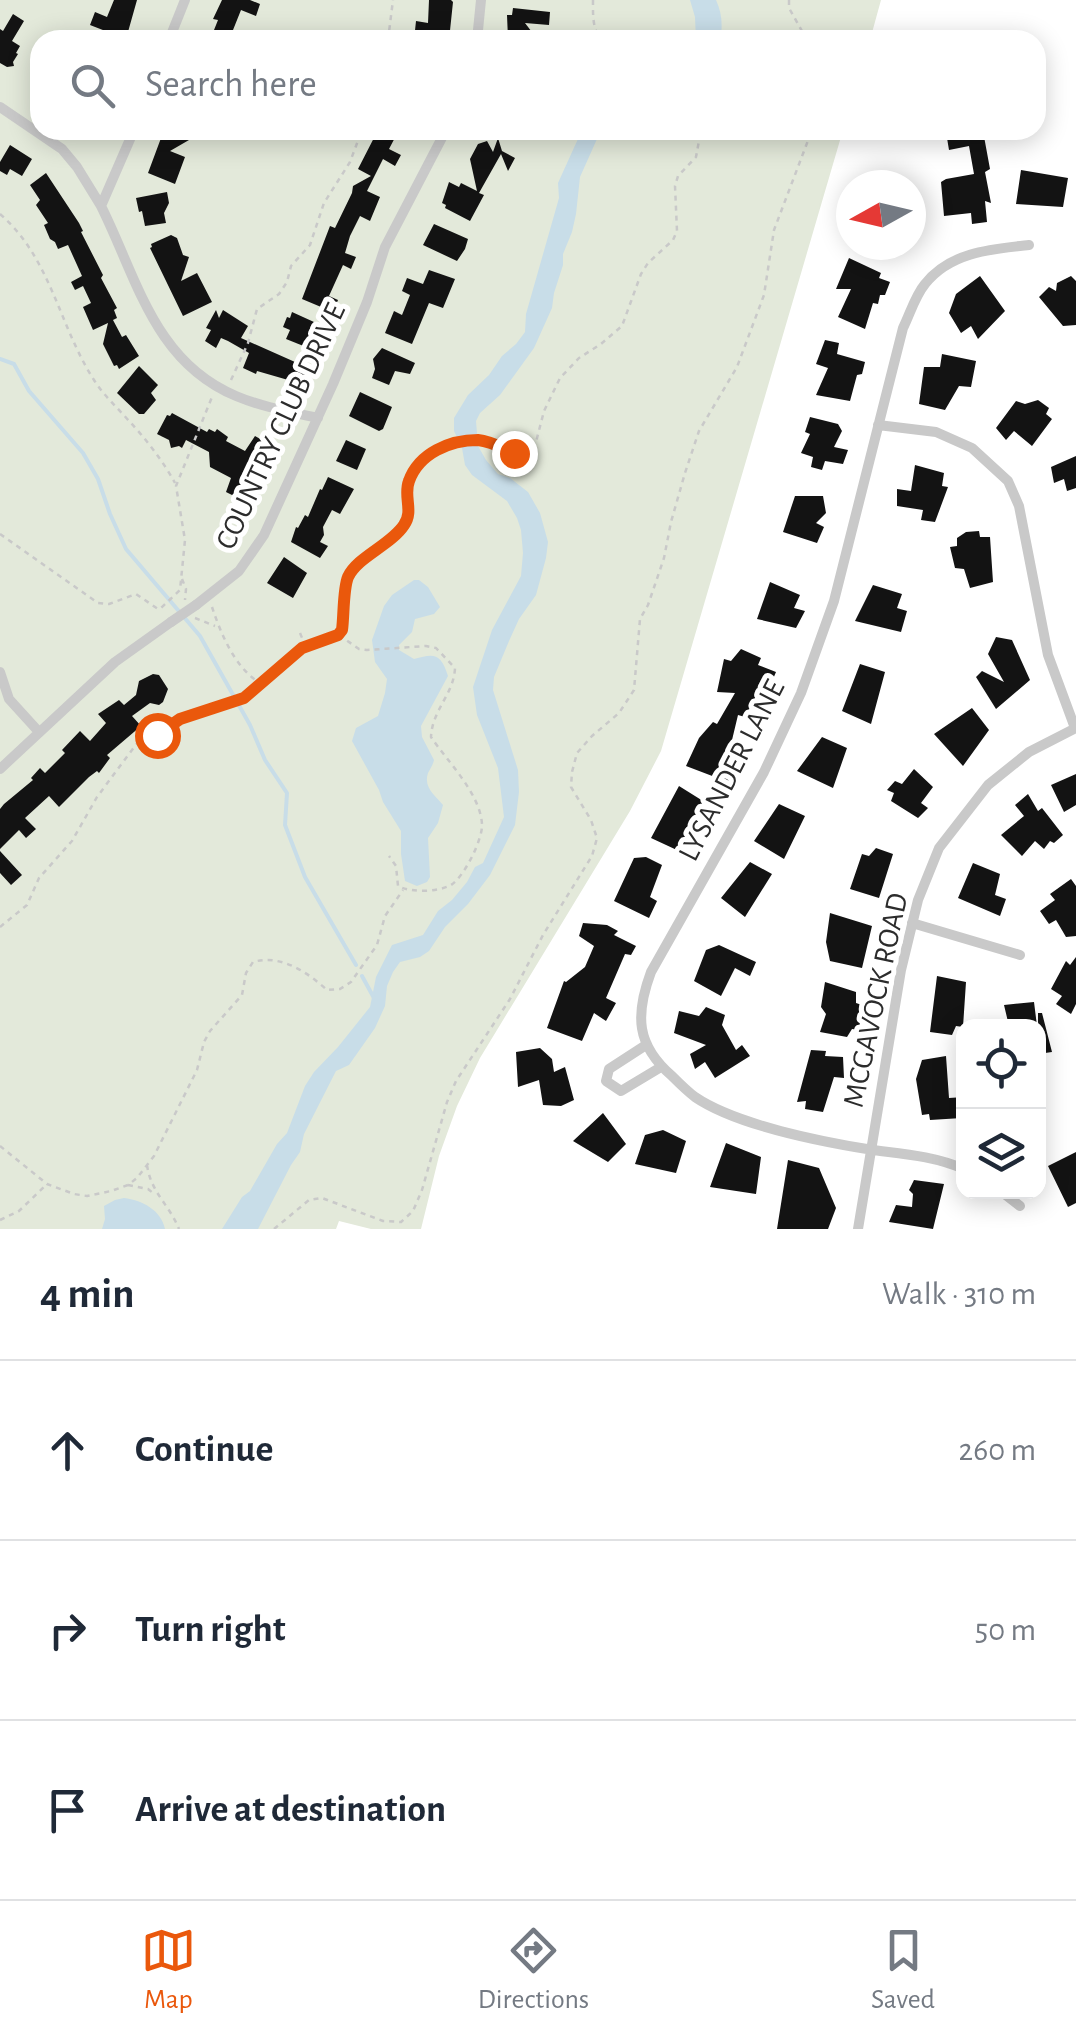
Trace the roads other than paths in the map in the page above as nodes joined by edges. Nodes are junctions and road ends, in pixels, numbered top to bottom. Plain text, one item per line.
1 (185, 0) edge
2 (481, 0) edge
3 (173, 30) edge
4 (478, 30) edge
5 (0, 107) edge
6 (30, 127) edge
7 (49, 140) edge
8 (130, 140) edge
9 (441, 140) edge
10 (101, 206) junction
11 (1029, 245) dead end
12 (318, 418) junction
13 (878, 425) junction
14 (0, 672) edge
15 (1076, 728) edge
16 (39, 732) junction
17 (0, 769) edge
18 (912, 922) junction
19 (1020, 955) dead end
20 (646, 1045) junction
21 (661, 1067) junction
22 (870, 1150) junction
23 (956, 1166) edge
24 (1011, 1199) edge
25 (1020, 1206) dead end
26 (858, 1229) edge

1 - 3 street
2 - 4 street
5 - 6 street
7 - 10 street
8 - 10 street
9 - 12 street, COUNTRY CLUB DRIVE
10 - 12 street
11 - 13 street, LYSANDER LANE
12 - 16 street, COUNTRY CLUB DRIVE, bridge
13 - 15 street
13 - 20 street, LYSANDER LANE
14 - 16 street
15 - 18 street, MCGAVOCK ROAD
16 - 17 street, COUNTRY CLUB DRIVE
18 - 19 street
18 - 22 street, MCGAVOCK ROAD
20 - 21 street, LYSANDER LANE
20 - 21 street
21 - 22 street, LYSANDER LANE
22 - 23 street, LYSANDER LANE
22 - 26 street, MCGAVOCK ROAD
24 - 25 street

